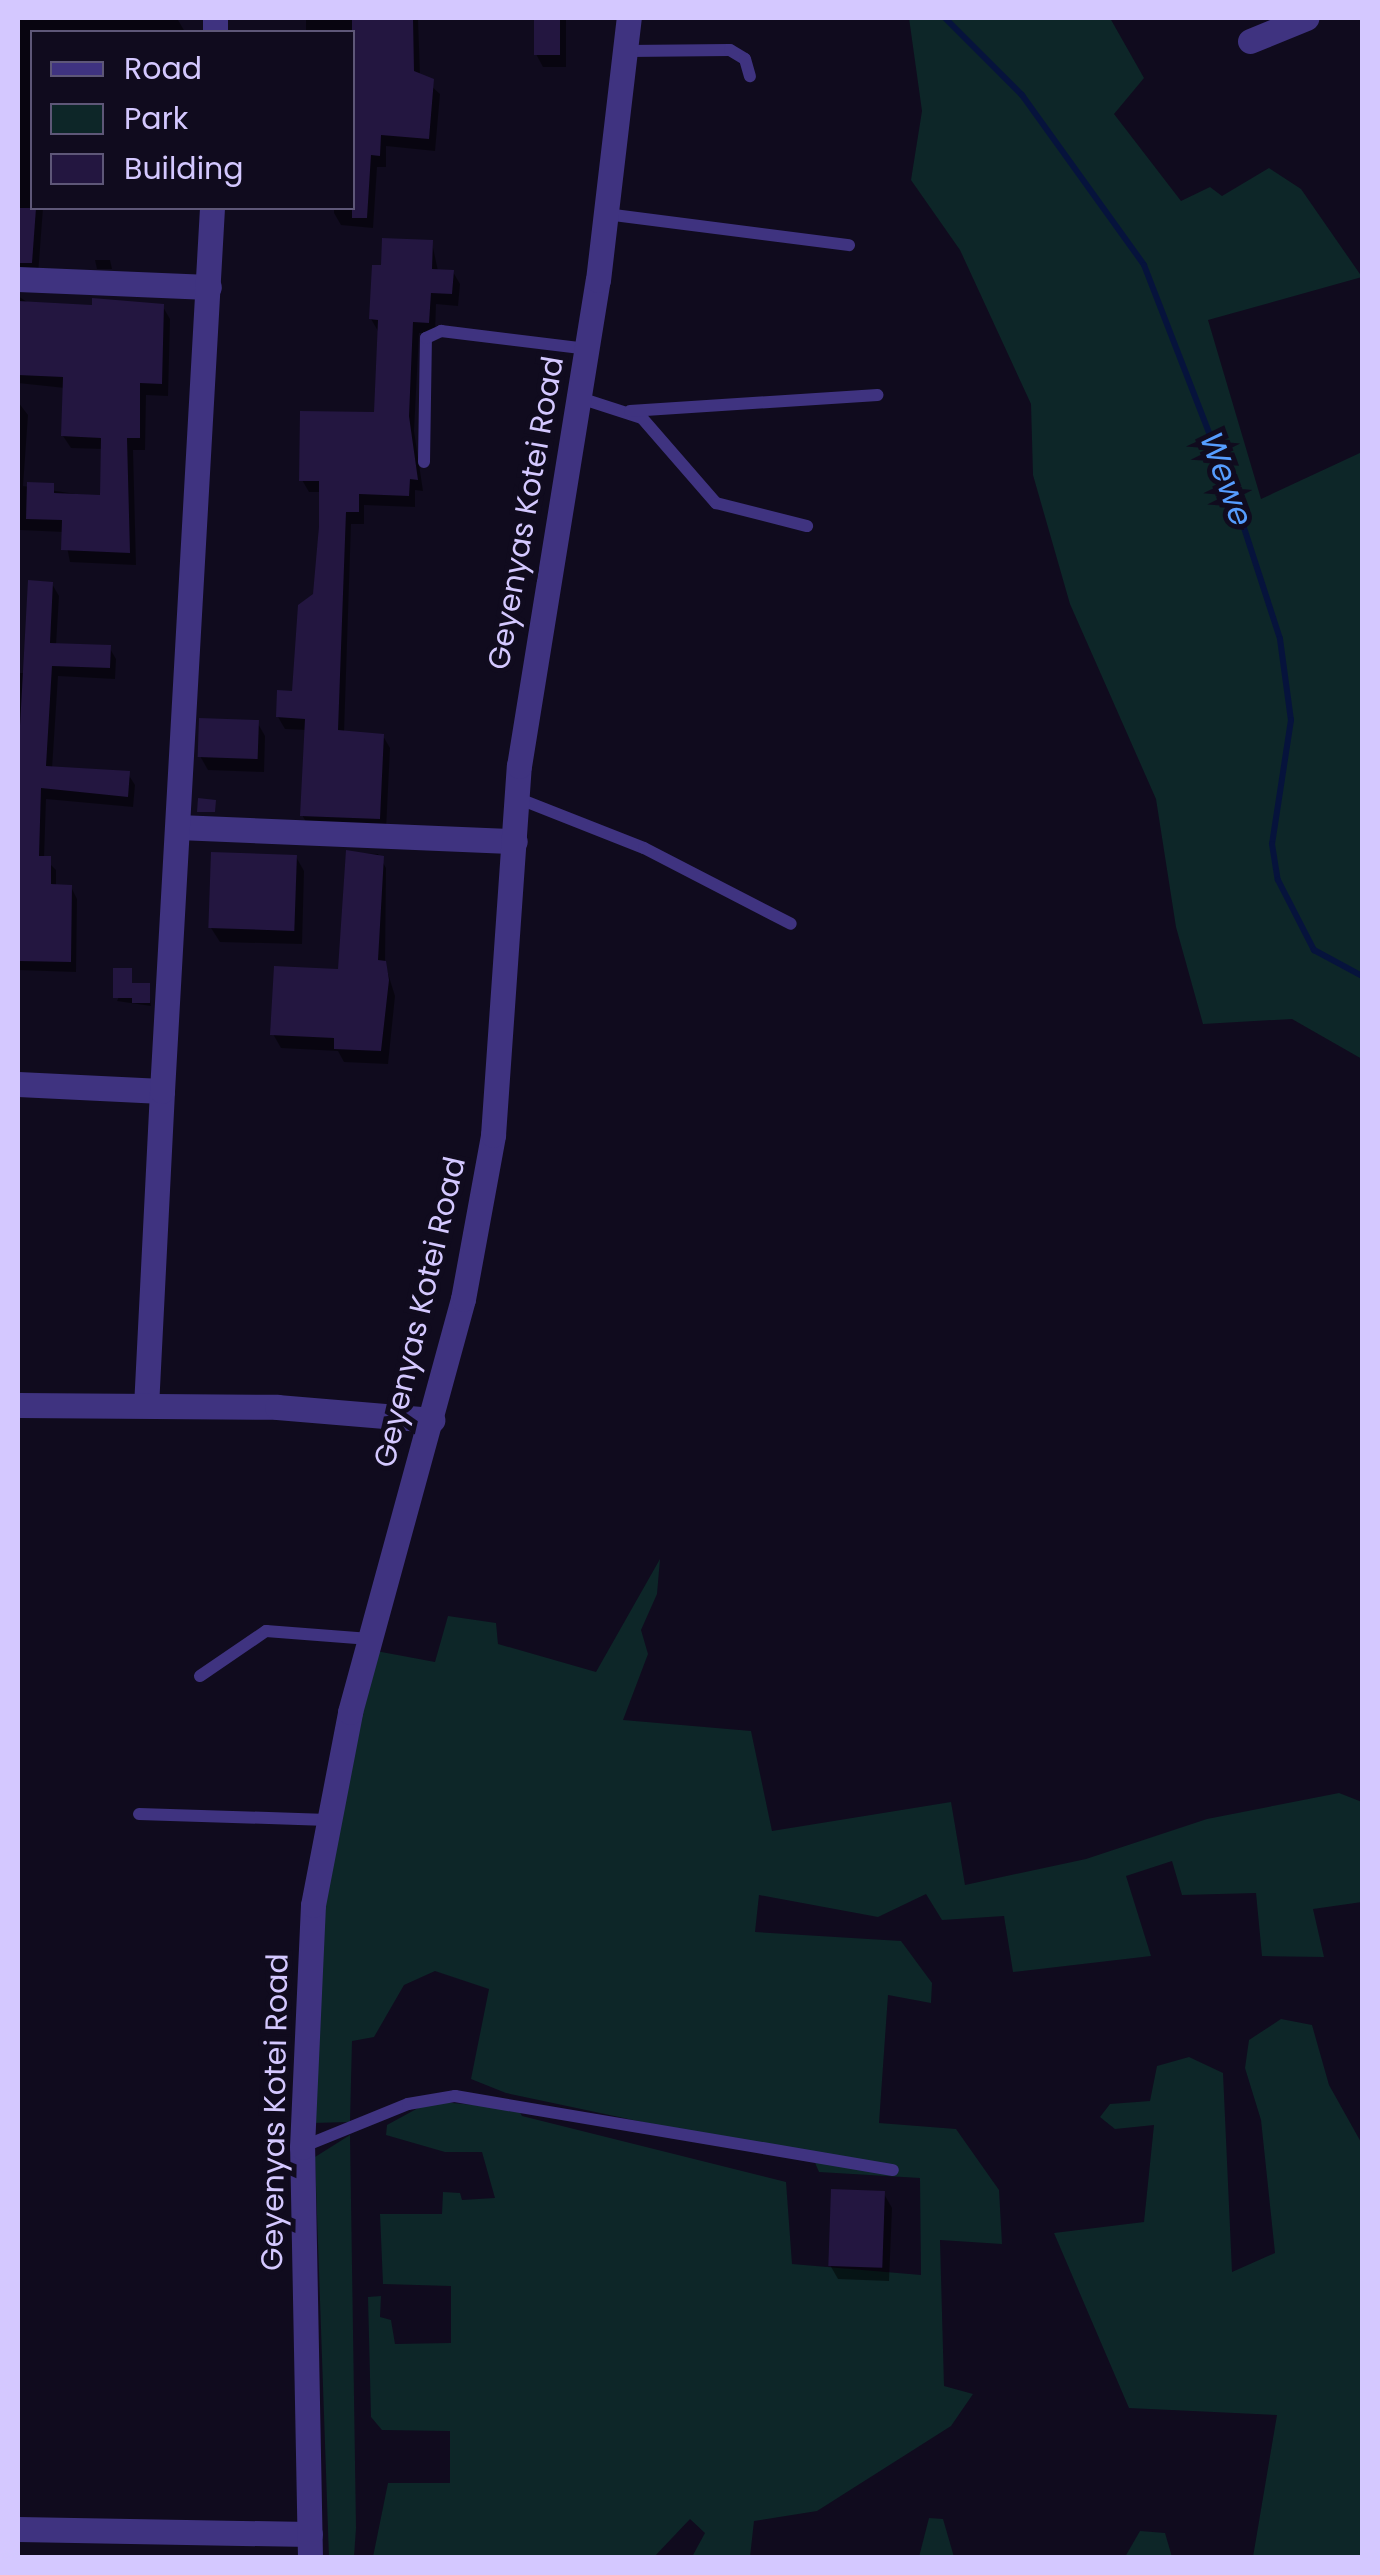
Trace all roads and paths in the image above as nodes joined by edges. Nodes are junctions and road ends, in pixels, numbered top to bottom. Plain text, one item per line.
1 (630, 18) edge
2 (1306, 18) edge
3 (1250, 40) dead end
4 (626, 51) junction
5 (750, 76) dead end
6 (212, 210) edge
7 (606, 214) junction
8 (849, 245) dead end
9 (18, 279) edge
10 (209, 287) junction
11 (587, 349) junction
12 (877, 395) dead end
13 (580, 398) junction
14 (628, 411) junction
15 (424, 462) dead end
16 (807, 526) dead end
17 (517, 798) junction
18 (178, 827) junction
19 (515, 842) junction
20 (791, 924) dead end
21 (18, 1084) edge
22 (162, 1091) junction
23 (146, 1403) junction
24 (18, 1405) edge
25 (432, 1420) junction
26 (370, 1639) junction
27 (200, 1676) dead end
28 (140, 1814) dead end
29 (328, 1820) junction
30 (302, 2147) junction
31 (893, 2170) dead end
32 (18, 2529) edge
33 (310, 2546) edge

1 - 4 street, Geyenyas Kotei Road
2 - 3 street
4 - 5 lane
4 - 7 street, Geyenyas Kotei Road
6 - 10 street
7 - 8 lane
7 - 11 street, Geyenyas Kotei Road
9 - 10 street
10 - 18 street
11 - 13 street, Geyenyas Kotei Road
11 - 15 lane
12 - 14 lane
13 - 14 lane
13 - 17 street, Geyenyas Kotei Road
14 - 16 lane
17 - 19 street, Geyenyas Kotei Road
17 - 20 lane
18 - 19 street
18 - 22 street
19 - 25 street, Geyenyas Kotei Road
21 - 22 street
22 - 23 street
23 - 24 street
23 - 25 street
25 - 26 street, Geyenyas Kotei Road
26 - 27 lane
26 - 29 street, Geyenyas Kotei Road
28 - 29 lane
29 - 30 street, Geyenyas Kotei Road
30 - 31 lane
30 - 33 street, Geyenyas Kotei Road
32 - 33 street

